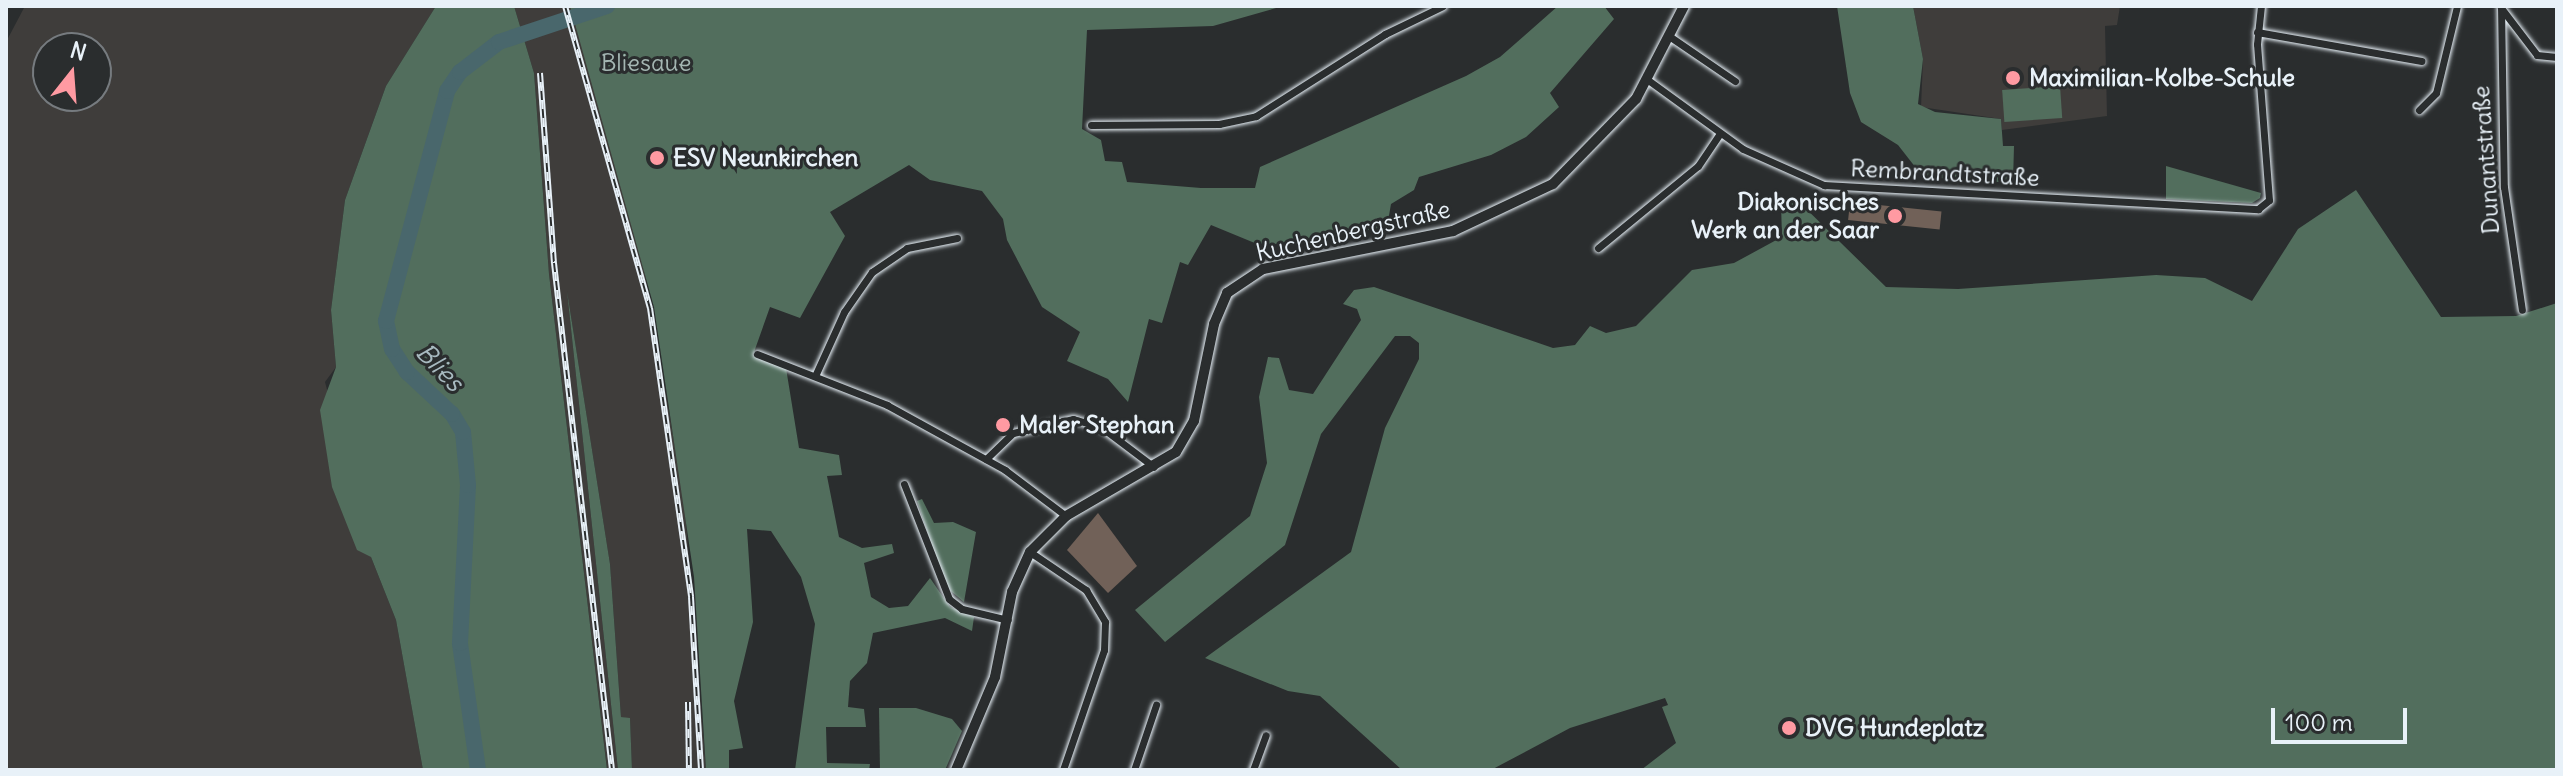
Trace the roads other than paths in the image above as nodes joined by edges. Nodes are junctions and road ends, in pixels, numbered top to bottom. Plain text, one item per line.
1 (1443, 6) edge
2 (1684, 6) edge
3 (2261, 6) edge
4 (2457, 6) edge
5 (2501, 7) edge
6 (2257, 32) junction
7 (1669, 36) junction
8 (2557, 57) edge
9 (2421, 61) dead end
10 (1648, 80) junction
11 (1735, 81) dead end
12 (2419, 110) dead end
13 (1091, 125) dead end
14 (1719, 135) junction
15 (957, 238) dead end
16 (1598, 248) dead end
17 (2522, 310) dead end
18 (757, 354) dead end
19 (815, 376) junction
20 (986, 459) junction
21 (1155, 469) junction
22 (904, 484) dead end
23 (1066, 516) junction
24 (1030, 552) junction
25 (1008, 620) junction
26 (1156, 705) dead end
27 (1266, 735) dead end
28 (956, 770) edge
29 (1063, 770) edge
30 (1134, 770) edge
31 (1253, 770) edge

1 - 13 street
2 - 7 main road, Kuchenbergstraße
3 - 6 street
4 - 12 street
5 - 8 street
5 - 17 street, Dunantstraße
6 - 9 street
6 - 14 street, Rembrandtstraße
7 - 10 main road, Kuchenbergstraße
7 - 11 street
10 - 14 street, Rembrandtstraße
10 - 21 main road, Kuchenbergstraße
14 - 16 street
15 - 19 street
18 - 19 street
19 - 20 street
20 - 21 street
20 - 23 street
21 - 23 main road, Kuchenbergstraße
22 - 25 street
23 - 24 main road, Kuchenbergstraße
24 - 25 main road, Kuchenbergstraße
24 - 29 street
25 - 28 main road, Kuchenbergstraße
26 - 30 street
27 - 31 street

